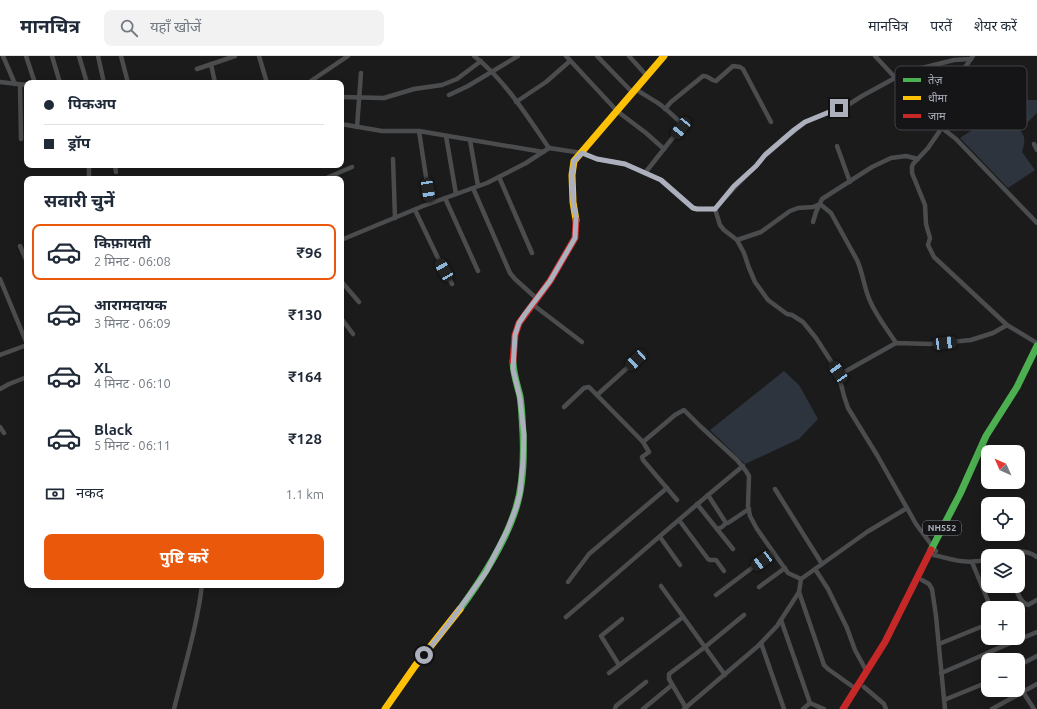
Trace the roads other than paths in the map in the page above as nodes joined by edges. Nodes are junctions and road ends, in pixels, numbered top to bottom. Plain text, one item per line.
1 (3, 56) edge
2 (26, 56) edge
3 (52, 56) edge
4 (79, 56) edge
5 (98, 56) edge
6 (121, 56) edge
7 (235, 56) edge
8 (259, 56) edge
9 (348, 56) edge
10 (474, 56) edge
11 (518, 56) edge
12 (566, 56) edge
13 (598, 56) edge
14 (629, 56) edge
15 (875, 56) edge
16 (662, 57) edge
17 (972, 57) edge
18 (962, 60) junction
19 (480, 61) junction
20 (570, 61) junction
21 (211, 64) junction
22 (934, 66) edge
23 (966, 66) joint
24 (196, 69) dead end
25 (491, 72) junction
26 (361, 74) dead end
27 (647, 76) junction
28 (895, 77) joint
29 (34, 80) edge
30 (59, 80) edge
31 (85, 80) edge
32 (103, 80) edge
33 (127, 80) edge
34 (215, 80) edge
35 (266, 80) edge
36 (312, 80) edge
37 (0, 82) edge
38 (17, 84) junction
39 (24, 85) edge
40 (634, 91) junction
41 (449, 95) dead end
42 (359, 96) junction
43 (344, 97) edge
44 (516, 102) junction
45 (665, 109) junction
46 (617, 111) junction
47 (771, 122) dead end
48 (344, 124) edge
49 (358, 126) junction
50 (940, 130) joint
51 (419, 131) junction
52 (446, 136) junction
53 (21, 139) dead end
54 (470, 140) junction
55 (1034, 144) dead end
56 (837, 146) dead end
57 (549, 148) junction
58 (664, 149) junction
59 (1037, 150) edge
60 (543, 152) junction
61 (582, 153) junction
62 (393, 159) dead end
63 (918, 159) junction
64 (352, 167) dead end
65 (115, 168) edge
66 (116, 172) dead end
67 (645, 173) junction
68 (331, 176) edge
69 (499, 177) junction
70 (850, 182) junction
71 (475, 187) junction
72 (456, 194) junction
73 (445, 198) junction
74 (430, 204) junction
75 (820, 204) junction
76 (715, 209) junction
77 (415, 210) junction
78 (395, 218) junction
79 (813, 222) dead end
80 (1037, 222) edge
81 (344, 239) edge
82 (737, 240) junction
83 (20, 246) dead end
84 (532, 253) dead end
85 (24, 255) edge
86 (478, 270) dead end
87 (0, 279) edge
88 (344, 284) edge
89 (452, 284) dead end
90 (534, 301) junction
91 (359, 302) dead end
92 (344, 322) edge
93 (1007, 325) junction
94 (353, 334) dead end
95 (24, 337) edge
96 (582, 342) dead end
97 (896, 344) junction
98 (24, 345) edge
99 (1037, 345) edge
100 (0, 355) edge
101 (1037, 358) edge
102 (636, 360) dead end
103 (839, 375) junction
104 (24, 378) edge
105 (0, 389) edge
106 (597, 396) junction
107 (564, 407) dead end
108 (0, 427) edge
109 (4, 433) dead end
110 (643, 442) junction
111 (743, 466) junction
112 (667, 488) junction
113 (775, 489) dead end
114 (708, 495) junction
115 (677, 500) dead end
116 (697, 504) junction
117 (907, 508) junction
118 (748, 509) junction
119 (679, 520) junction
120 (726, 523) junction
121 (717, 529) junction
122 (660, 537) junction
123 (733, 549) dead end
124 (934, 551) junction
125 (773, 552) junction
126 (1025, 552) edge
127 (1037, 557) edge
128 (981, 561) edge
129 (972, 562) junction
130 (680, 564) dead end
131 (822, 564) junction
132 (785, 568) junction
133 (815, 569) junction
134 (724, 571) dead end
135 (801, 579) junction
136 (922, 580) junction
137 (568, 582) dead end
138 (661, 586) dead end
139 (759, 587) dead end
140 (202, 588) edge
141 (799, 592) junction
142 (1018, 593) edge
143 (716, 595) dead end
144 (1037, 600) edge
145 (988, 601) edge
146 (744, 615) dead end
147 (566, 617) dead end
148 (683, 617) junction
149 (622, 620) dead end
150 (781, 620) junction
151 (981, 627) edge
152 (1037, 632) edge
153 (1025, 637) edge
154 (761, 643) junction
155 (939, 644) junction
156 (1004, 645) edge
157 (705, 647) junction
158 (1037, 656) edge
159 (1025, 662) edge
160 (619, 665) junction
161 (867, 672) junction
162 (609, 673) dead end
163 (941, 673) junction
164 (725, 675) junction
165 (646, 682) dead end
166 (672, 684) junction
167 (1037, 684) edge
168 (981, 685) edge
169 (864, 687) junction
170 (856, 689) junction
171 (1025, 691) edge
172 (1025, 694) edge
173 (1016, 697) edge
174 (944, 700) junction
175 (810, 703) junction
176 (1001, 707) edge
177 (685, 708) edge
178 (174, 709) edge
179 (385, 709) edge
180 (615, 709) edge
181 (643, 709) edge
182 (784, 709) edge
183 (803, 709) edge
184 (824, 709) edge
185 (843, 709) edge
186 (850, 709) edge
187 (886, 709) edge
188 (945, 709) edge
189 (992, 709) edge
190 (1034, 709) edge

1 - 38 street
2 - 29 street
3 - 30 street
4 - 31 street
5 - 32 street
6 - 33 street
7 - 21 street
8 - 35 street
9 - 36 street
10 - 19 street
11 - 25 street
12 - 20 street
13 - 40 street
14 - 27 street
15 - 28 street
16 - 27 main road
17 - 18 street
17 - 23 street
18 - 22 street
18 - 23 street
19 - 25 street
19 - 42 street
20 - 44 street
20 - 46 street
21 - 24 street
21 - 34 street
25 - 41 street
25 - 44 street
26 - 42 street
27 - 40 main road
28 - 76 street
37 - 38 street
38 - 39 street
38 - 53 street
40 - 45 street
40 - 46 main road
42 - 43 street
42 - 49 street
44 - 57 street
45 - 47 street
45 - 58 street
46 - 58 street
46 - 61 main road
48 - 49 street
49 - 51 street
50 - 63 street
50 - 80 street
51 - 52 street
51 - 74 street
52 - 54 street
52 - 72 street
54 - 60 street
54 - 71 street
55 - 59 street
56 - 70 street
57 - 60 street
57 - 61 street
58 - 67 street
60 - 69 street
61 - 67 street
61 - 90 main road
62 - 78 street
63 - 70 street
63 - 93 street
64 - 68 street
65 - 66 street
67 - 76 street
69 - 71 street
69 - 84 street
70 - 75 street
71 - 72 street
71 - 90 street
72 - 73 street
73 - 74 street
73 - 86 street
74 - 77 street
75 - 79 street
75 - 82 street
75 - 97 street
76 - 82 street
77 - 78 street
77 - 89 street
78 - 81 street
82 - 103 street
83 - 85 street
87 - 95 street
88 - 91 street
90 - 96 street
90 - 179 main road
92 - 94 street
93 - 97 street
93 - 99 street
97 - 103 street
98 - 100 street
99 - 124 main road, NH552
101 - 124 main road, NH552
102 - 106 street
103 - 117 street
104 - 105 street
106 - 107 street
106 - 110 street
108 - 109 street
110 - 111 street
110 - 112 street
111 - 114 street
111 - 118 street
112 - 115 street
112 - 137 street
113 - 131 street
114 - 116 street
114 - 120 street
116 - 119 street
116 - 121 street
117 - 124 street
117 - 131 street
118 - 120 street
118 - 125 street
119 - 122 street
119 - 134 street
120 - 121 street
121 - 123 street
122 - 130 street
122 - 147 street
124 - 129 street
124 - 136 main road, NH552
124 - 161 main road, NH552
125 - 132 street
125 - 143 street
126 - 127 street
128 - 129 street
129 - 145 street
131 - 133 street
132 - 135 street
132 - 139 street
133 - 135 street
133 - 161 street
135 - 141 street
136 - 155 street
136 - 169 main road, NH552
138 - 148 street
140 - 178 street
141 - 150 street
141 - 170 street
142 - 144 street
146 - 157 street
148 - 157 street
148 - 160 street
149 - 160 street
150 - 154 street
150 - 175 street
151 - 155 street
152 - 153 street
154 - 164 street
154 - 182 street
155 - 163 street
156 - 163 street
157 - 164 street
157 - 166 street
158 - 159 street
160 - 162 street
161 - 170 main road, NH552
163 - 174 street
164 - 177 street
165 - 180 street
166 - 177 street
166 - 181 street
167 - 171 street
168 - 174 street
169 - 186 main road, NH552
169 - 187 street
170 - 185 main road, NH552
172 - 190 street
173 - 176 street
174 - 188 street
175 - 183 street
175 - 184 street
176 - 189 street

